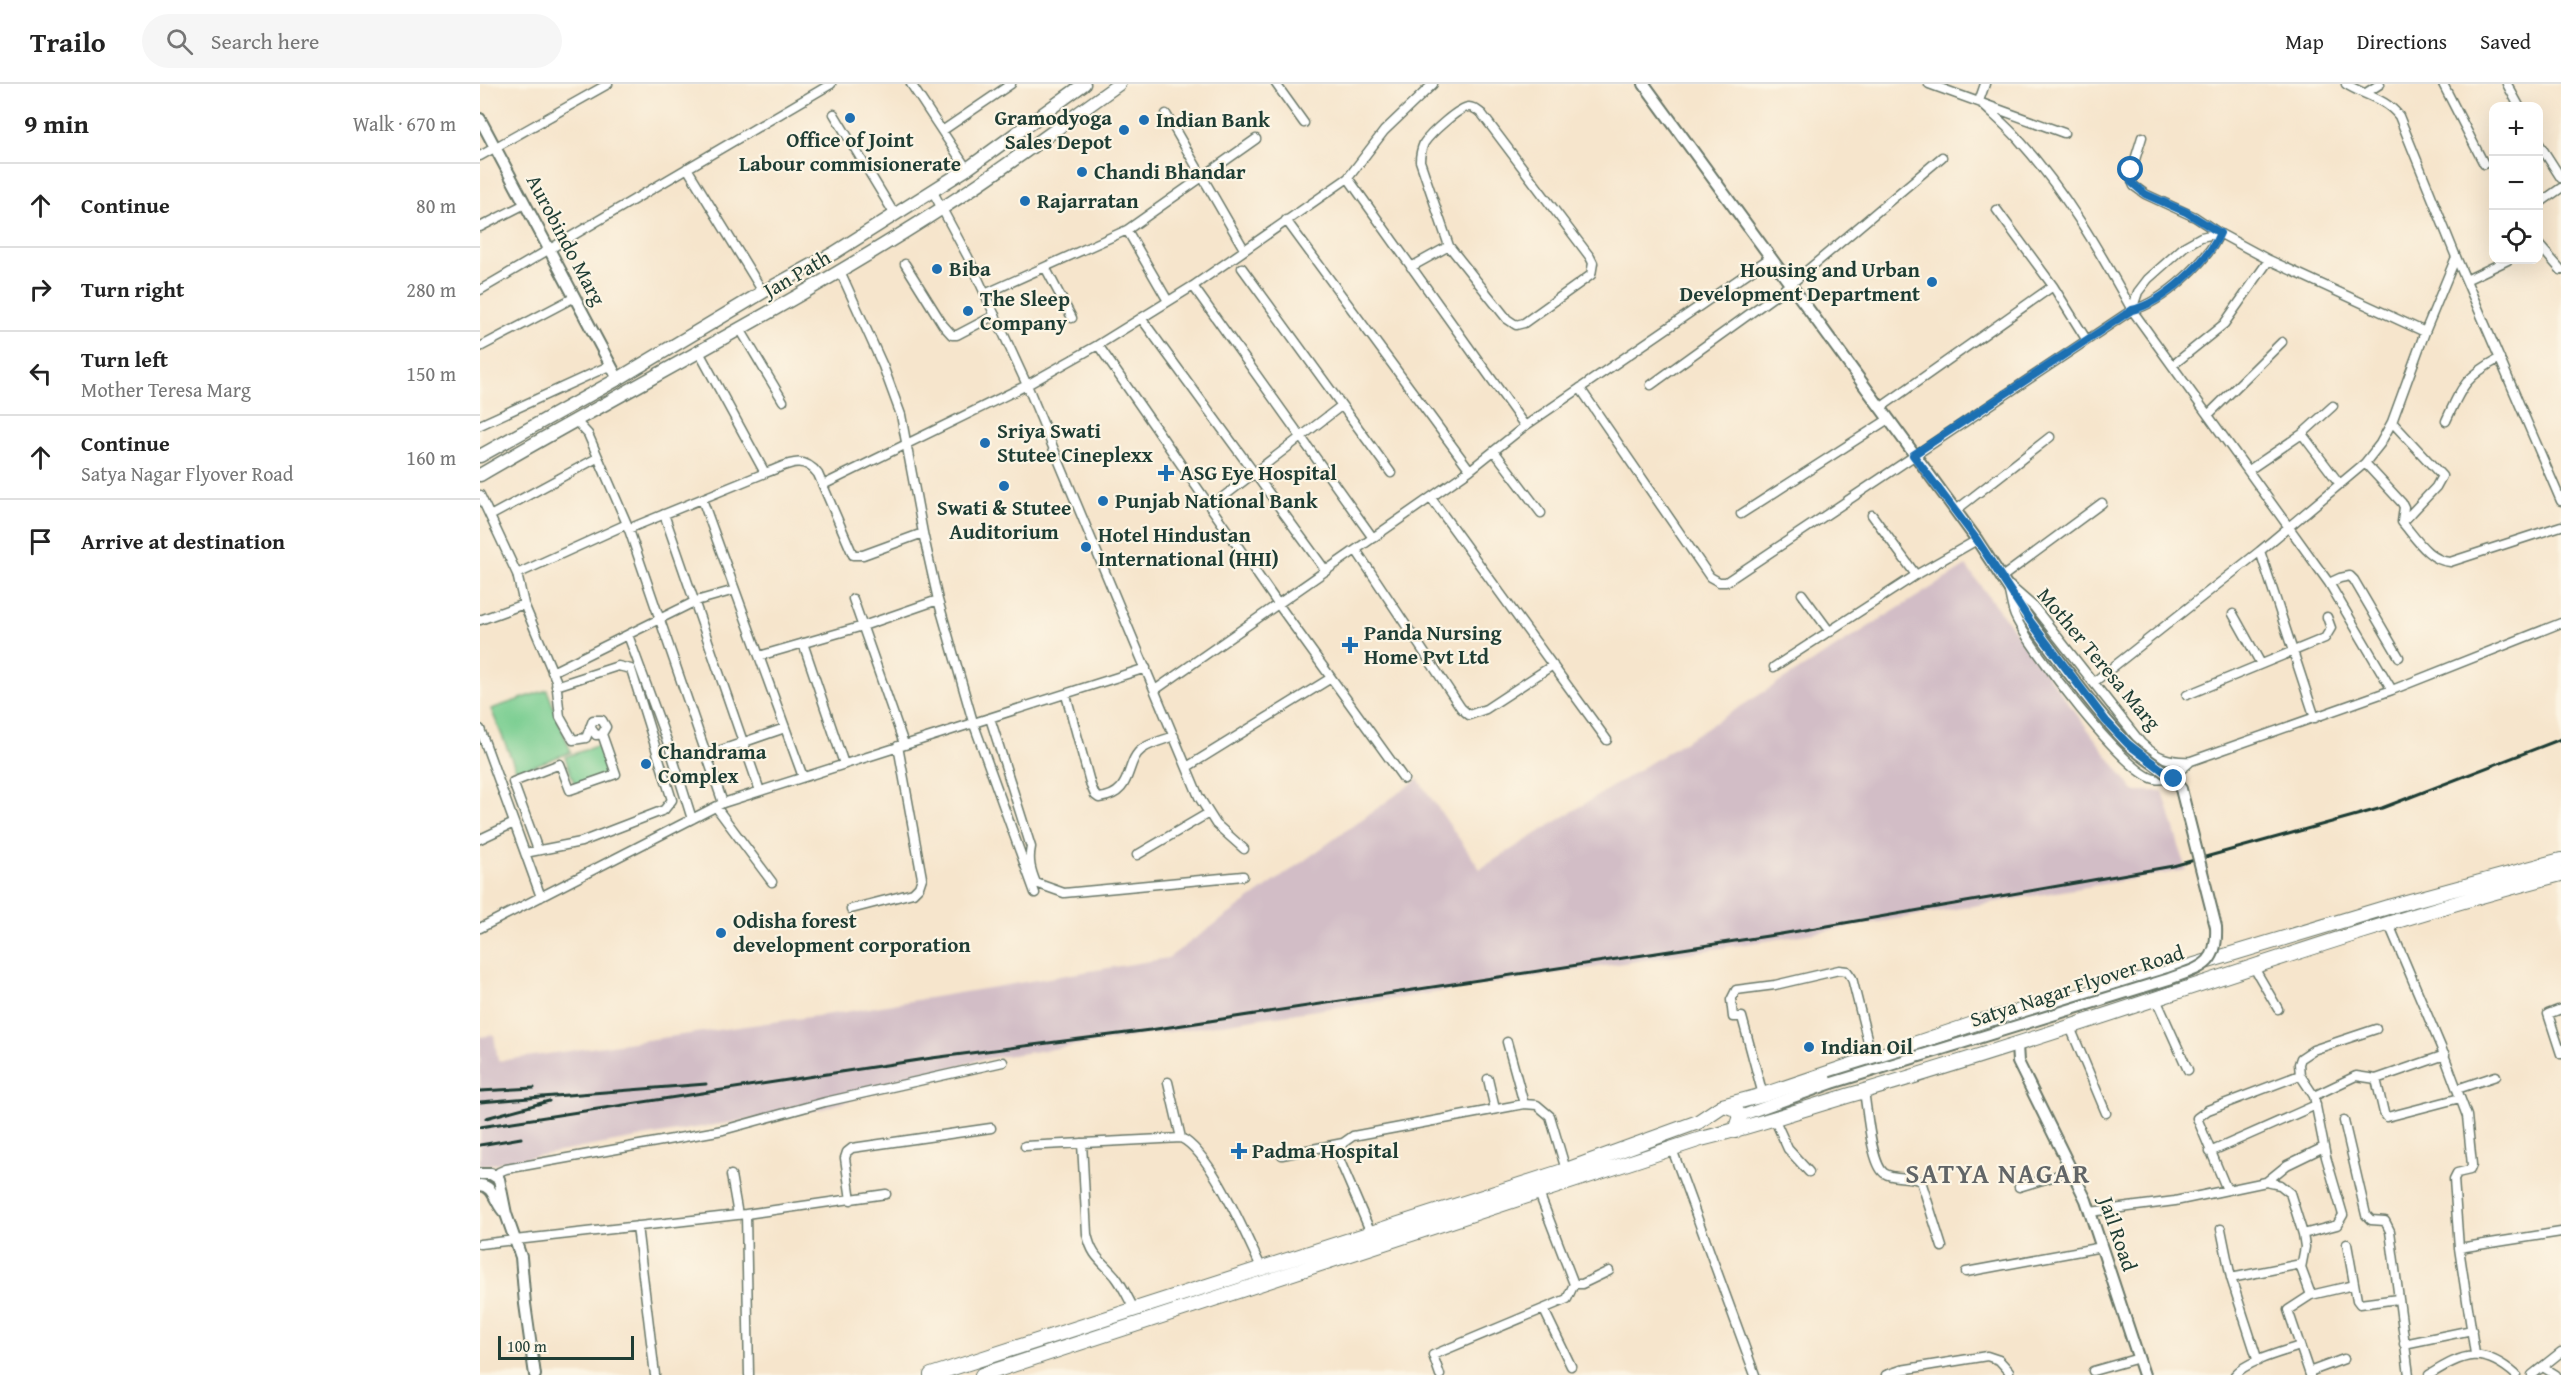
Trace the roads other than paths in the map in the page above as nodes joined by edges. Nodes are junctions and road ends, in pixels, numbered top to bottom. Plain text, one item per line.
1 (608, 84) edge
2 (831, 84) edge
3 (911, 84) edge
4 (1011, 84) edge
5 (1084, 84) edge
6 (1119, 84) edge
7 (1276, 84) edge
8 (1433, 84) edge
9 (1644, 84) edge
10 (1929, 84) edge
11 (1985, 84) edge
12 (2346, 84) edge
13 (2380, 84) edge
14 (2443, 84) edge
15 (2507, 84) edge
16 (2366, 93) junction
17 (1979, 101) junction
18 (2517, 102) edge
19 (834, 114) dead end
20 (1166, 114) dead end
21 (480, 119) edge
22 (1304, 123) dead end
23 (942, 131) junction
24 (2064, 133) dead end
25 (2142, 137) dead end
26 (1256, 140) dead end
27 (495, 147) junction
28 (2543, 150) edge
29 (480, 156) edge
30 (1942, 158) dead end
31 (2484, 164) dead end
32 (687, 168) junction
33 (967, 169) junction
34 (1202, 178) junction
35 (1348, 178) junction
36 (2561, 178) edge
37 (2561, 188) edge
38 (933, 192) junction
39 (2543, 201) edge
40 (525, 204) junction
41 (943, 208) junction
42 (1997, 210) dead end
43 (895, 215) junction
44 (1286, 220) junction
45 (480, 227) edge
46 (1127, 230) junction
47 (2220, 233) junction
48 (1449, 246) junction
49 (1244, 249) junction
50 (550, 250) junction
51 (2543, 250) edge
52 (1771, 257) junction
53 (2456, 257) junction
54 (2269, 260) junction
55 (905, 264) dead end
56 (2500, 264) edge
57 (1045, 267) junction
58 (1411, 267) junction
59 (1242, 268) dead end
60 (2561, 270) edge
61 (840, 271) junction
62 (2466, 280) junction
63 (1791, 284) junction
64 (1193, 286) junction
65 (2053, 286) junction
66 (480, 290) edge
67 (763, 292) junction
68 (985, 294) junction
69 (575, 297) junction
70 (1168, 301) junction
71 (2132, 310) junction
72 (995, 315) junction
73 (1072, 318) dead end
74 (1141, 318) junction
75 (740, 329) junction
76 (2425, 332) junction
77 (2086, 339) junction
78 (2282, 342) dead end
79 (1098, 345) junction
80 (480, 347) edge
81 (699, 352) junction
82 (2500, 358) junction
83 (610, 365) junction
84 (2173, 365) junction
85 (618, 379) junction
86 (1027, 385) junction
87 (1651, 386) dead end
88 (1580, 388) junction
89 (783, 401) dead end
90 (1341, 406) junction
91 (2333, 406) dead end
92 (1880, 408) junction
93 (2208, 415) junction
94 (575, 420) junction
95 (1887, 420) junction
96 (2446, 421) dead end
97 (2392, 422) junction
98 (480, 424) edge
99 (1525, 426) junction
100 (2302, 434) junction
101 (1301, 436) junction
102 (2050, 437) dead end
103 (906, 446) junction
104 (1494, 451) junction
105 (1913, 455) junction
106 (480, 456) edge
107 (597, 458) junction
108 (2365, 463) junction
109 (1470, 470) junction
110 (2249, 470) junction
111 (1253, 472) junction
112 (765, 473) junction
113 (1391, 473) dead end
114 (480, 475) edge
115 (2339, 483) junction
116 (823, 485) junction
117 (480, 495) edge
118 (1431, 498) junction
119 (702, 499) junction
120 (2561, 501) edge
121 (2102, 503) dead end
122 (1210, 507) junction
123 (1955, 511) junction
124 (1541, 513) dead end
125 (664, 514) junction
126 (1741, 514) dead end
127 (1872, 515) dead end
128 (490, 516) junction
129 (2402, 522) junction
130 (2289, 526) junction
131 (2561, 526) edge
132 (627, 527) junction
133 (923, 533) junction
134 (1373, 538) junction
135 (1977, 540) junction
136 (1356, 550) junction
137 (2259, 551) junction
138 (1326, 571) junction
139 (517, 574) junction
140 (1916, 575) junction
141 (2004, 580) junction
142 (2329, 583) junction
143 (735, 590) junction
144 (1802, 594) dead end
145 (853, 599) dead end
146 (938, 600) junction
147 (696, 601) junction
148 (524, 604) junction
149 (1278, 604) junction
150 (2233, 614) dead end
151 (2327, 617) dead end
152 (480, 620) edge
153 (660, 620) junction
154 (2030, 621) joint
155 (2561, 623) edge
156 (863, 626) junction
157 (1830, 632) junction
158 (628, 636) junction
159 (803, 643) junction
160 (2292, 651) junction
161 (759, 656) junction
162 (2399, 657) dead end
163 (2261, 664) junction
164 (1553, 665) junction
165 (1774, 667) dead end
166 (1146, 668) junction
167 (552, 672) junction
168 (1331, 678) junction
169 (2094, 682) junction
170 (556, 686) junction
171 (1155, 690) junction
172 (2392, 690) junction
173 (1066, 695) junction
174 (2187, 695) dead end
175 (990, 718) junction
176 (2314, 718) junction
177 (973, 722) junction
178 (590, 727) junction
179 (785, 728) junction
180 (480, 729) edge
181 (602, 734) junction
182 (1174, 736) junction
183 (1607, 740) dead end
184 (742, 742) junction
185 (901, 745) junction
186 (707, 755) junction
187 (2191, 761) junction
188 (844, 764) junction
189 (1187, 767) junction
190 (803, 777) junction
191 (1404, 779) dead end
192 (760, 791) junction
193 (720, 805) junction
194 (1207, 814) junction
195 (692, 819) junction
196 (514, 823) junction
197 (480, 839) edge
198 (1244, 849) dead end
199 (538, 850) junction
200 (525, 853) junction
201 (1137, 855) dead end
202 (2561, 860) edge
203 (2561, 874) edge
204 (1243, 876) dead end
205 (772, 882) dead end
206 (1035, 893) dead end
207 (541, 897) junction
208 (851, 909) dead end
209 (2388, 922) junction
210 (480, 928) edge
211 (2309, 932) junction
212 (2314, 946) junction
213 (2253, 966) junction
214 (2114, 986) junction
215 (2156, 999) junction
216 (2278, 1009) dead end
217 (2561, 1009) edge
218 (2122, 1010) junction
219 (2070, 1027) junction
220 (2376, 1029) dead end
221 (1508, 1042) dead end
222 (2017, 1045) junction
223 (2561, 1054) edge
224 (2445, 1055) junction
225 (1872, 1058) junction
226 (1003, 1062) dead end
227 (2188, 1070) dead end
228 (2300, 1075) junction
229 (2496, 1077) dead end
230 (1488, 1079) dead end
231 (2376, 1079) junction
232 (1168, 1082) dead end
233 (1864, 1091) junction
234 (2458, 1094) junction
235 (1763, 1095) junction
236 (2315, 1101) junction
237 (1524, 1104) junction
238 (1723, 1107) junction
239 (1495, 1109) junction
240 (2106, 1113) dead end
241 (1740, 1116) junction
242 (1774, 1118) junction
243 (2344, 1121) dead end
244 (991, 1128) dead end
245 (1729, 1132) junction
246 (1181, 1138) junction
247 (1082, 1143) junction
248 (1343, 1143) junction
249 (1025, 1146) dead end
250 (2324, 1147) junction
251 (1672, 1149) junction
252 (2210, 1152) junction
253 (1282, 1155) dead end
254 (1566, 1170) junction
255 (2072, 1171) junction
256 (1809, 1172) dead end
257 (480, 1174) edge
258 (731, 1175) dead end
259 (499, 1179) junction
260 (2266, 1182) junction
261 (480, 1185) edge
262 (2019, 1187) dead end
263 (2227, 1190) junction
264 (1539, 1193) junction
265 (886, 1194) dead end
266 (851, 1200) junction
267 (2090, 1212) junction
268 (506, 1214) junction
269 (742, 1214) junction
270 (637, 1226) junction
271 (2221, 1229) dead end
272 (2561, 1232) edge
273 (1371, 1233) junction
274 (2303, 1234) junction
275 (517, 1240) junction
276 (480, 1244) edge
277 (2347, 1244) dead end
278 (1942, 1247) dead end
279 (2102, 1247) junction
280 (2459, 1248) junction
281 (2301, 1264) junction
282 (1261, 1267) junction
283 (1609, 1271) dead end
284 (1966, 1272) dead end
285 (2231, 1278) junction
286 (1574, 1284) junction
287 (2354, 1285) junction
288 (2311, 1295) junction
289 (2398, 1299) junction
290 (1134, 1309) junction
291 (1544, 1310) junction
292 (2472, 1330) junction
293 (2404, 1344) junction
294 (2300, 1346) junction
295 (2561, 1352) edge
296 (2475, 1354) junction
297 (2139, 1358) junction
298 (2344, 1359) dead end
299 (2258, 1361) junction
300 (1571, 1366) dead end
301 (2542, 1367) junction
302 (2093, 1371) dead end
303 (2310, 1373) edge
304 (536, 1375) edge
305 (655, 1375) edge
306 (749, 1375) edge
307 (931, 1375) edge
308 (982, 1375) edge
309 (1440, 1375) edge
310 (1755, 1375) edge
311 (1886, 1375) edge
312 (2009, 1375) edge
313 (2144, 1375) edge
314 (2235, 1375) edge
315 (2409, 1375) edge
316 (2429, 1375) edge
317 (2516, 1375) edge
318 (2532, 1375) edge
319 (2556, 1375) edge

1 - 27 street
2 - 32 street
3 - 23 street
4 - 23 street
5 - 33 main road, Jan Path
6 - 41 main road, Jan Path
7 - 22 street
8 - 35 street
9 - 52 street, Mother Teresa Marg
10 - 17 street
11 - 17 street
12 - 16 street
13 - 16 street
14 - 31 street
15 - 18 street
16 - 53 street
17 - 24 street
17 - 71 street
19 - 43 street
20 - 34 street
21 - 27 street, Aurobindo Marg
23 - 33 street
25 - 47 street
26 - 34 street
27 - 29 street
27 - 40 street, Aurobindo Marg
28 - 36 street
30 - 63 street
32 - 50 street
32 - 67 street
33 - 38 main road, Jan Path
34 - 46 street
34 - 49 street
35 - 44 street
35 - 58 street
37 - 39 street
38 - 41 street
38 - 43 main road, Jan Path
40 - 45 street
40 - 50 street, Aurobindo Marg
41 - 61 main road, Jan Path
41 - 68 street
42 - 65 street
43 - 67 main road, Jan Path
44 - 49 street
44 - 109 street
46 - 57 street
46 - 70 street
47 - 54 street
47 - 71 street
47 - 71 street
48 - 48 street
48 - 58 street
49 - 64 street
50 - 66 street
50 - 69 street, Aurobindo Marg
51 - 60 street
52 - 63 street, Mother Teresa Marg
52 - 88 street
53 - 62 street
53 - 76 street
54 - 76 street
54 - 84 street
55 - 72 street
56 - 62 street
57 - 68 street
57 - 73 street
58 - 99 street
59 - 90 street
61 - 75 main road, Jan Path
61 - 103 street
62 - 82 street
63 - 87 street
63 - 92 street, Mother Teresa Marg
64 - 70 street
64 - 101 street
65 - 77 street
65 - 92 street
67 - 85 main road, Jan Path
68 - 72 street
69 - 80 street
69 - 83 street, Aurobindo Marg
70 - 74 street
71 - 77 street
71 - 84 street
72 - 86 street
74 - 79 street
74 - 111 street
75 - 81 main road, Jan Path
75 - 89 street
76 - 97 street
77 - 105 street
78 - 93 street
79 - 86 street
79 - 122 street
81 - 94 main road, Jan Path
81 - 112 street
82 - 96 street
82 - 120 street
83 - 85 street, Aurobindo Marg
83 - 98 street
84 - 93 street
85 - 106 main road, Jan Path
86 - 103 street
86 - 166 street
88 - 99 street
88 - 105 street
90 - 101 street
90 - 113 street
91 - 100 street
92 - 95 street, Mother Teresa Marg
93 - 110 street
94 - 107 street
94 - 114 main road, Jan Path
95 - 105 street, Mother Teresa Marg
95 - 126 street
97 - 108 street
97 - 129 street
99 - 104 street
100 - 110 street
100 - 115 street
101 - 111 street
101 - 134 street
102 - 123 street
103 - 116 street
103 - 133 street
104 - 109 street
104 - 124 street
105 - 123 street, Mother Teresa Marg
107 - 128 street
107 - 132 street
108 - 115 street
108 - 129 street
109 - 118 street
110 - 130 street
111 - 122 street
111 - 138 street
112 - 116 street
112 - 119 street
115 - 130 street
116 - 133 street
117 - 128 street
118 - 134 street
118 - 164 street
119 - 125 street
119 - 143 street
121 - 141 street
122 - 149 street
123 - 135 street, Mother Teresa Marg
125 - 132 street
125 - 147 street
127 - 140 street
128 - 139 street
129 - 131 street
130 - 137 street
130 - 142 street
132 - 139 street
132 - 153 street
133 - 146 street
134 - 136 street
135 - 140 street
135 - 141 street, Mother Teresa Marg
136 - 138 street
136 - 164 street
137 - 160 street
137 - 169 street
138 - 149 street
139 - 148 street
140 - 157 street
141 - 154 street, Mother Teresa Marg
141 - 169 street, Mother Teresa Marg
141 - 187 street, Mother Teresa Marg
142 - 162 street
142 - 172 street
143 - 147 street
143 - 161 street
144 - 157 street
145 - 156 street
146 - 156 street
146 - 177 street
147 - 153 street
147 - 184 street
148 - 152 street
148 - 167 street
149 - 168 street
149 - 171 street
150 - 163 street
151 - 160 street
153 - 158 street
153 - 186 street
154 - 241 street, Satya Nagar Flyover Road, bridge
155 - 172 street
156 - 159 street
156 - 185 street
157 - 165 street
158 - 167 street
158 - 195 street
159 - 161 street
159 - 188 street
160 - 163 street
160 - 176 street
161 - 179 street
163 - 174 street
164 - 183 street
166 - 171 street
166 - 173 street
167 - 170 street
168 - 189 street
168 - 191 street
169 - 187 street, Mother Teresa Marg
170 - 178 street
170 - 199 street
171 - 182 street
172 - 176 street
173 - 175 street
173 - 182 street
175 - 177 street
175 - 204 street
176 - 187 street
177 - 185 street
177 - 206 street
178 - 181 street
178 - 181 street
179 - 184 street
179 - 190 street
180 - 196 street
181 - 199 street
182 - 189 street
184 - 186 street
184 - 192 street
185 - 188 street
185 - 208 street
186 - 193 street
188 - 190 street
189 - 194 street
190 - 192 street
192 - 193 street
193 - 195 street
193 - 205 street
194 - 198 street
194 - 201 street
195 - 207 street
196 - 197 street
196 - 200 street
199 - 200 street
200 - 207 street
202 - 211 main road
203 - 209 main road
207 - 210 street
209 - 212 main road
209 - 224 street
211 - 212 main road
211 - 214 main road
212 - 213 main road
213 - 215 main road
213 - 216 street
214 - 218 main road
214 - 225 main road
215 - 218 main road
215 - 227 street
217 - 223 street
218 - 219 main road
219 - 222 main road
219 - 240 street
220 - 228 street
221 - 237 street
222 - 233 main road
222 - 255 street, Jail Road
224 - 231 street
224 - 234 street
225 - 235 main road
225 - 235 street
226 - 259 street
228 - 236 street
228 - 252 street
229 - 234 street
230 - 239 street
231 - 234 street
231 - 236 street
232 - 246 street
233 - 242 main road
233 - 278 street
234 - 280 street
235 - 238 main road
236 - 250 street
236 - 252 street
237 - 239 street
237 - 254 street
238 - 241 main road
238 - 245 main road
238 - 254 main road
239 - 248 street
241 - 245 main road
242 - 245 main road
242 - 256 street
243 - 289 street
244 - 266 street
245 - 251 main road
246 - 247 street
246 - 282 street
247 - 249 street
247 - 290 street
248 - 253 street
248 - 273 street
250 - 260 street
250 - 274 street
251 - 264 main road
251 - 310 street
252 - 263 street
254 - 273 main road
255 - 262 street
255 - 267 street, Jail Road
257 - 259 street
258 - 269 street
259 - 268 street
260 - 263 street
260 - 274 street
261 - 268 street
263 - 267 street
264 - 286 street
264 - 308 main road
265 - 266 street
266 - 269 street
267 - 279 street, Jail Road
268 - 275 street
269 - 270 street
269 - 306 street
270 - 275 street
270 - 305 street
271 - 285 street
272 - 280 street
273 - 282 main road
274 - 281 street
275 - 276 street
275 - 304 street
277 - 287 street
279 - 284 street
279 - 297 street, Jail Road
280 - 292 street
281 - 285 street
281 - 288 street
282 - 290 main road
283 - 286 street
285 - 299 street
286 - 291 street
287 - 288 street
287 - 289 street
288 - 294 street
289 - 293 street
290 - 307 main road
291 - 300 street
291 - 309 street
292 - 293 street
292 - 296 street
293 - 315 street
294 - 299 street
294 - 303 street
295 - 301 street
296 - 316 street
296 - 317 street
297 - 302 street
297 - 313 street, Jail Road
298 - 303 street
299 - 314 street
301 - 318 street
301 - 319 street
311 - 312 street

